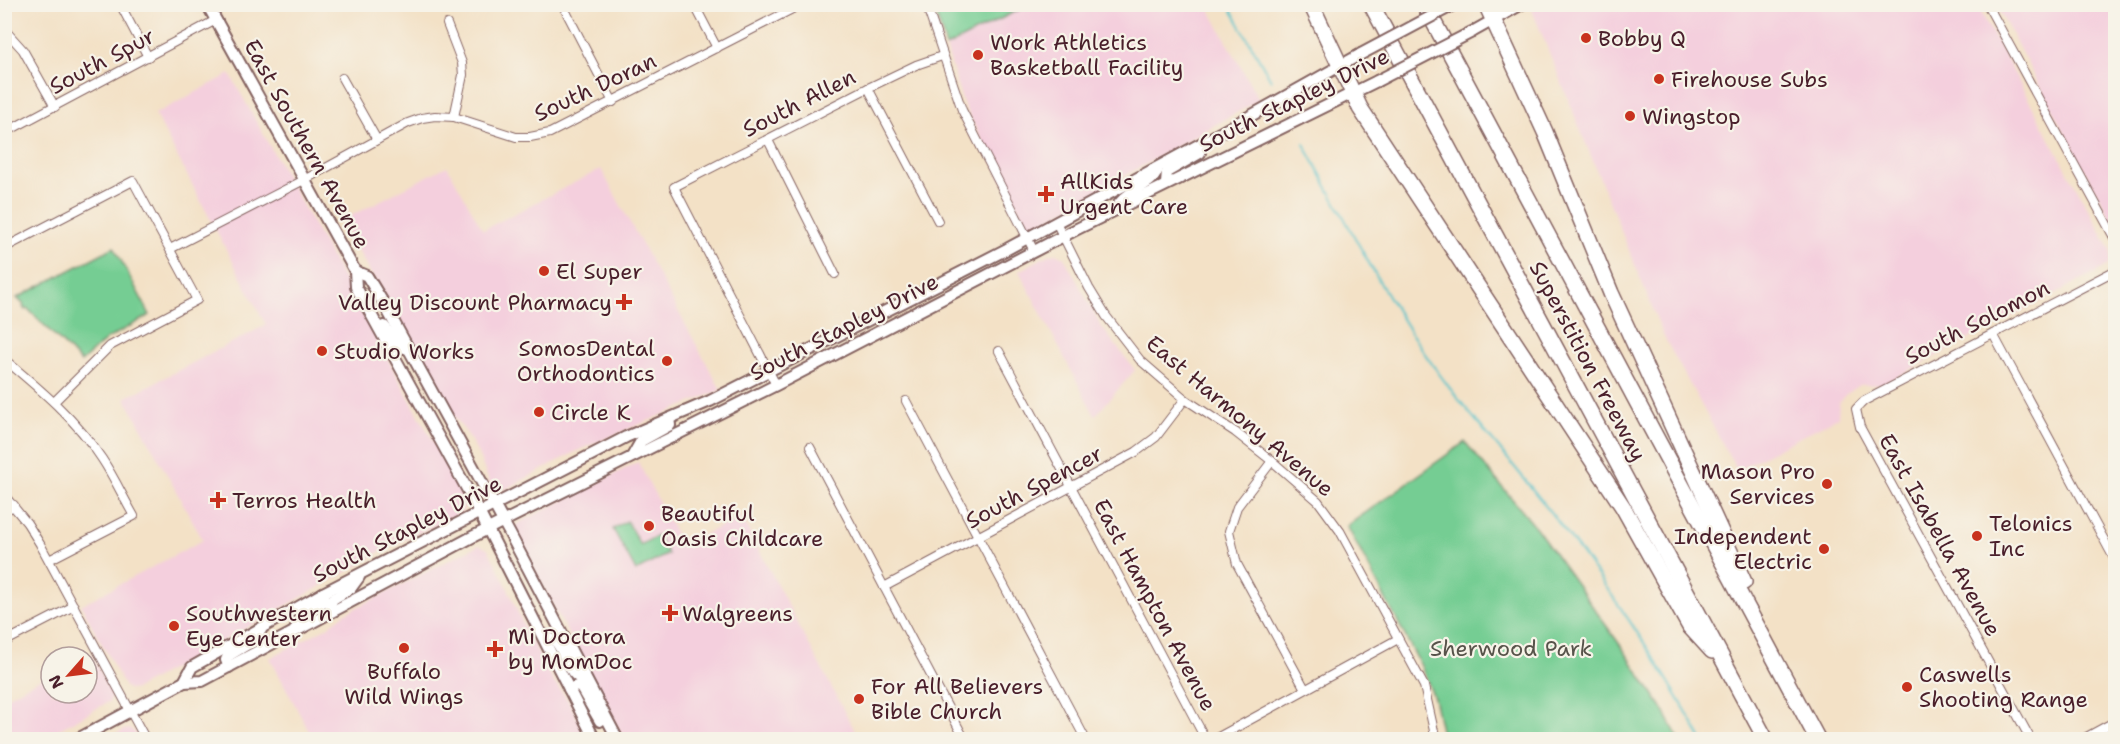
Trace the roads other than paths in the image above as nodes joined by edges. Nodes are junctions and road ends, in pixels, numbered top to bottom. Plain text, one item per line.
1 (120, 4) edge
2 (207, 4) edge
3 (562, 4) edge
4 (694, 4) edge
5 (802, 4) edge
6 (926, 4) edge
7 (1311, 4) edge
8 (1371, 4) edge
9 (1424, 4) edge
10 (1455, 4) edge
11 (1486, 4) edge
12 (1522, 4) edge
13 (1987, 4) edge
14 (216, 20) junction
15 (1493, 20) junction
16 (447, 24) dead end
17 (4, 29) edge
18 (717, 48) junction
19 (942, 56) junction
20 (148, 57) junction
21 (1339, 66) junction
22 (342, 78) dead end
23 (868, 88) junction
24 (1352, 94) junction
25 (613, 102) junction
26 (55, 107) junction
27 (454, 117) junction
28 (4, 133) edge
29 (377, 140) junction
30 (768, 140) junction
31 (1204, 142) junction
32 (1158, 168) junction
33 (304, 180) junction
34 (1166, 184) junction
35 (1115, 210) junction
36 (938, 221) dead end
37 (1056, 222) junction
38 (1063, 236) junction
39 (1027, 237) junction
40 (2115, 241) edge
41 (4, 248) edge
42 (170, 249) junction
43 (1034, 251) junction
44 (2115, 270) edge
45 (355, 271) junction
46 (835, 274) dead end
47 (368, 308) junction
48 (1993, 334) junction
49 (408, 349) junction
50 (999, 351) dead end
51 (4, 359) edge
52 (770, 372) junction
53 (776, 385) junction
54 (1185, 399) junction
55 (906, 401) dead end
56 (54, 402) junction
57 (1856, 409) joint
58 (669, 419) junction
59 (810, 447) dead end
60 (633, 455) junction
61 (1272, 461) junction
62 (1072, 487) junction
63 (4, 495) edge
64 (14, 505) junction
65 (494, 506) junction
66 (4, 512) edge
67 (479, 513) junction
68 (503, 522) junction
69 (487, 529) junction
70 (978, 538) junction
71 (49, 561) junction
72 (2115, 562) edge
73 (361, 574) junction
74 (884, 587) junction
75 (323, 593) junction
76 (74, 606) junction
77 (332, 611) junction
78 (263, 627) junction
79 (295, 630) junction
80 (540, 632) junction
81 (1398, 639) junction
82 (4, 642) edge
83 (229, 667) junction
84 (1728, 669) junction
85 (586, 680) junction
86 (184, 681) junction
87 (569, 688) junction
88 (1305, 689) junction
89 (131, 711) junction
90 (2115, 721) edge
91 (76, 740) edge
92 (146, 740) edge
93 (595, 740) edge
94 (611, 740) edge
95 (618, 740) edge
96 (965, 740) edge
97 (1086, 740) edge
98 (1206, 740) edge
99 (1213, 740) edge
100 (1436, 740) edge
101 (1766, 740) edge
102 (1818, 740) edge
103 (2031, 740) edge
104 (2081, 740) edge

1 - 20 street
2 - 14 main road, East Southern Avenue
3 - 25 street
4 - 18 street
5 - 18 street, South Doran
6 - 19 street
7 - 21 highway
8 - 84 highway, Superstition Freeway
9 - 102 highway, Superstition Freeway
10 - 21 main road, South Stapley Drive, bridge
11 - 15 highway
12 - 15 main road, South Stapley Drive
13 - 40 street
14 - 20 street, South Spur
14 - 33 main road, East Southern Avenue
15 - 24 main road, South Stapley Drive, bridge
15 - 102 highway
16 - 27 street
17 - 26 street
18 - 25 street, South Doran
19 - 23 street, South Allen
19 - 39 street
20 - 26 street, South Spur
21 - 24 highway
21 - 31 main road, South Stapley Drive
22 - 29 street
23 - 30 street, South Allen
23 - 36 street
24 - 34 main road, South Stapley Drive
24 - 84 highway
25 - 27 street, South Doran
26 - 28 street, South Spur
27 - 29 street, South Doran
29 - 33 street, South Doran
30 - 46 street
30 - 52 street, South Allen
31 - 32 main road, South Stapley Drive
31 - 34 main road
32 - 35 main road
32 - 37 main road, South Stapley Drive
33 - 42 street, South Doran
33 - 45 main road, East Southern Avenue
34 - 35 main road, South Stapley Drive
35 - 38 main road, South Stapley Drive
37 - 38 street, East Harmony Avenue
37 - 39 main road, South Stapley Drive
38 - 43 main road, South Stapley Drive
38 - 54 street, East Harmony Avenue
39 - 43 street
39 - 52 main road, South Stapley Drive
41 - 42 street
42 - 56 street
43 - 53 main road, South Stapley Drive
44 - 48 street, South Solomon
45 - 47 main road, East Southern Avenue
45 - 49 main road, East Southern Avenue
47 - 49 main road
47 - 67 main road, East Southern Avenue
48 - 57 street, South Solomon
48 - 72 street
49 - 65 main road, East Southern Avenue
50 - 62 street, East Hampton Avenue
51 - 56 street
52 - 53 street
52 - 58 main road, South Stapley Drive
53 - 60 main road, South Stapley Drive
54 - 61 street, East Harmony Avenue
54 - 62 street, South Spencer
55 - 70 street
56 - 71 street
57 - 103 street, East Isabella Avenue
58 - 60 main road
58 - 65 main road, South Stapley Drive
59 - 74 street
60 - 68 main road, South Stapley Drive
61 - 81 street, East Harmony Avenue
61 - 88 street
62 - 70 street, South Spencer
62 - 98 street, East Hampton Avenue
63 - 64 street
64 - 66 street
64 - 71 street
65 - 67 main road, South Stapley Drive
65 - 68 main road, East Southern Avenue
67 - 69 main road, East Southern Avenue
67 - 73 main road, South Stapley Drive
68 - 69 main road, South Stapley Drive
68 - 85 main road, East Southern Avenue
69 - 77 main road, South Stapley Drive
69 - 80 main road, East Southern Avenue
70 - 74 street, South Spencer
70 - 97 street
71 - 76 street
73 - 75 main road, South Stapley Drive
73 - 77 main road
74 - 96 street
75 - 78 main road, South Stapley Drive
75 - 79 main road
76 - 82 street
76 - 89 street
77 - 79 main road, South Stapley Drive
78 - 83 main road
78 - 86 main road, South Stapley Drive
79 - 83 main road, South Stapley Drive
80 - 85 main road
80 - 87 main road, East Southern Avenue
81 - 88 street
81 - 100 street, East Harmony Avenue
83 - 86 main road, South Stapley Drive
84 - 101 highway, Superstition Freeway
85 - 95 main road, East Southern Avenue
86 - 89 main road, South Stapley Drive
87 - 93 main road, East Southern Avenue
87 - 94 main road
88 - 99 street
89 - 91 main road, South Stapley Drive
89 - 92 street
90 - 104 street

